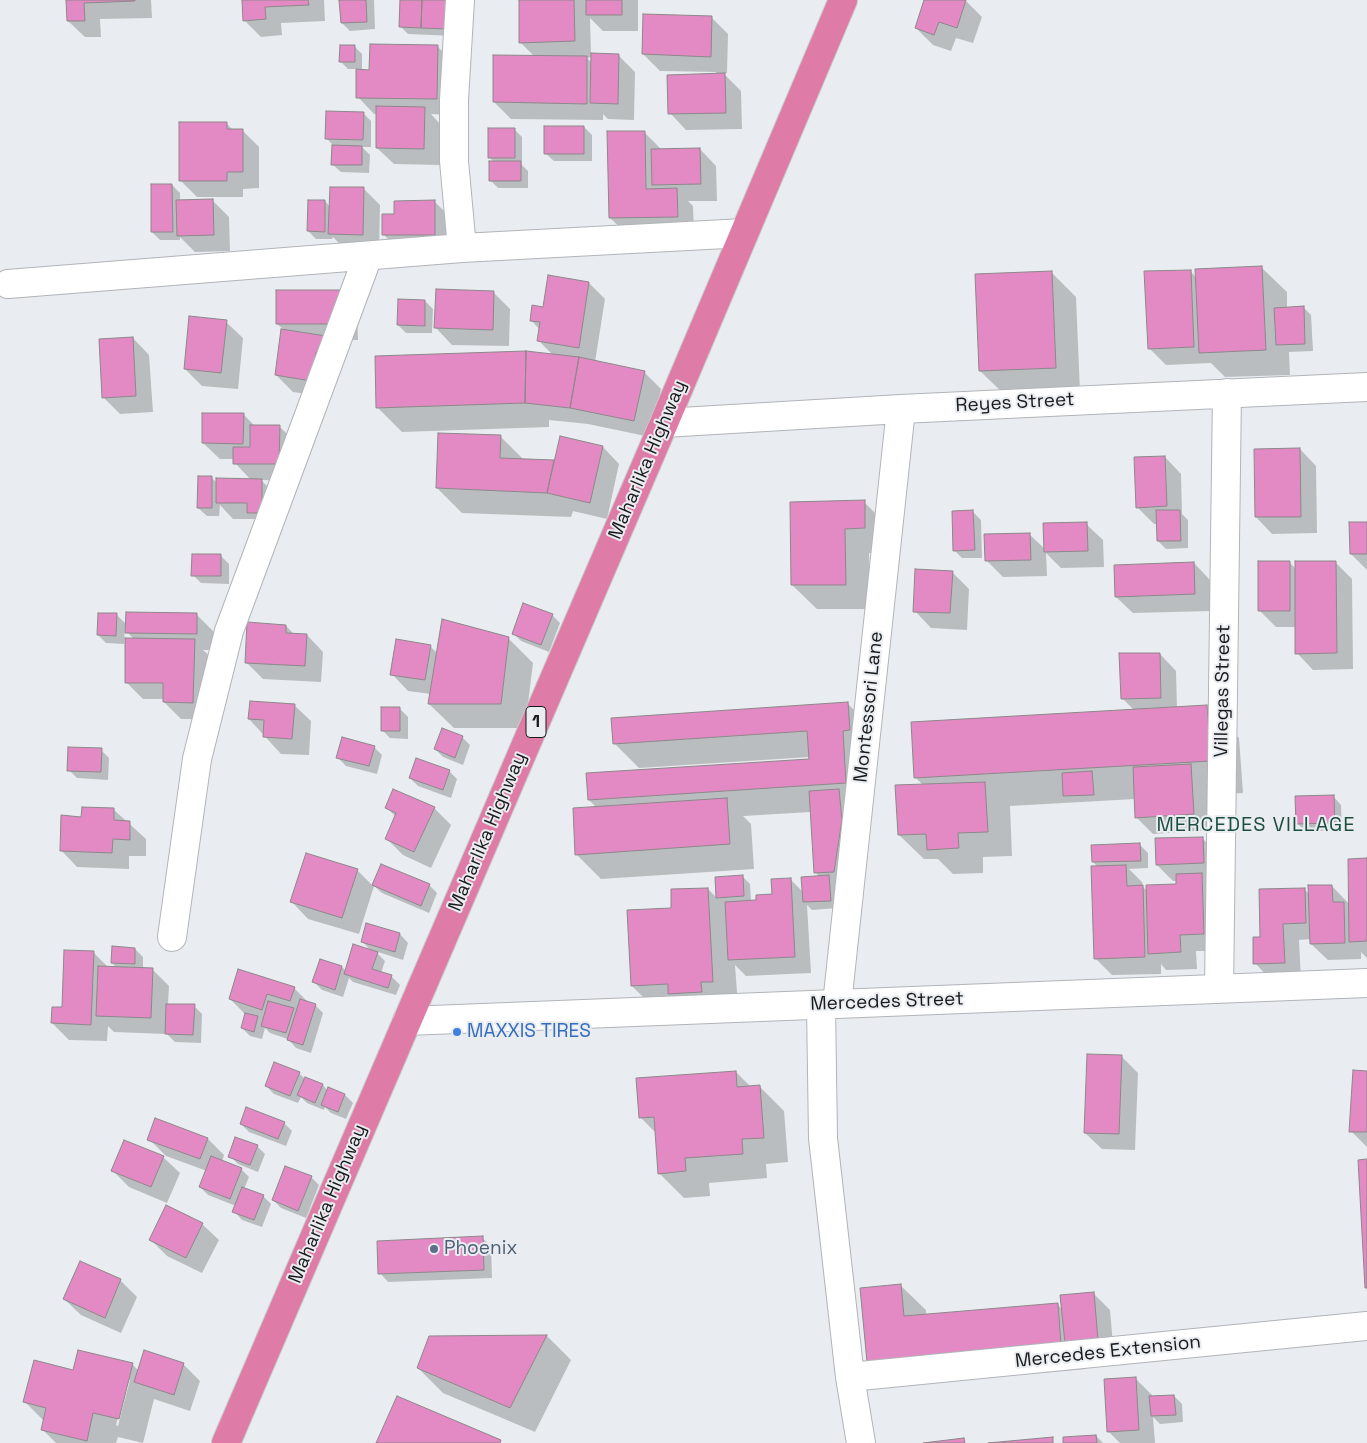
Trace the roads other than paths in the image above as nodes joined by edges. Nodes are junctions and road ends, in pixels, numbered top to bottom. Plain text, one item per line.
1 (460, 0) edge
2 (843, 0) edge
3 (744, 233) junction
4 (462, 248) junction
5 (368, 256) junction
6 (8, 284) dead end
7 (1367, 387) edge
8 (1227, 394) junction
9 (901, 409) junction
10 (664, 423) junction
11 (172, 937) dead end
12 (1367, 983) edge
13 (1219, 989) junction
14 (829, 1005) junction
15 (407, 1021) junction
16 (1367, 1326) edge
17 (850, 1377) junction
18 (226, 1443) edge
19 (861, 1443) edge

1 - 4 street
2 - 3 highway, Maharlika Highway / 1
3 - 4 street
3 - 10 highway, Maharlika Highway / 1
4 - 5 street
5 - 6 street
5 - 11 street
7 - 8 street, Reyes Street
8 - 9 street, Reyes Street
8 - 13 street, Villegas Street
9 - 10 street, Reyes Street
9 - 14 street, Montessori Lane
10 - 15 highway, Maharlika Highway / 1
12 - 13 street, Mercedes Street
13 - 14 street, Mercedes Street
14 - 15 street, Mercedes Street
14 - 17 street
15 - 18 highway, Maharlika Highway / 1
16 - 17 street, Mercedes Extension
17 - 19 street

